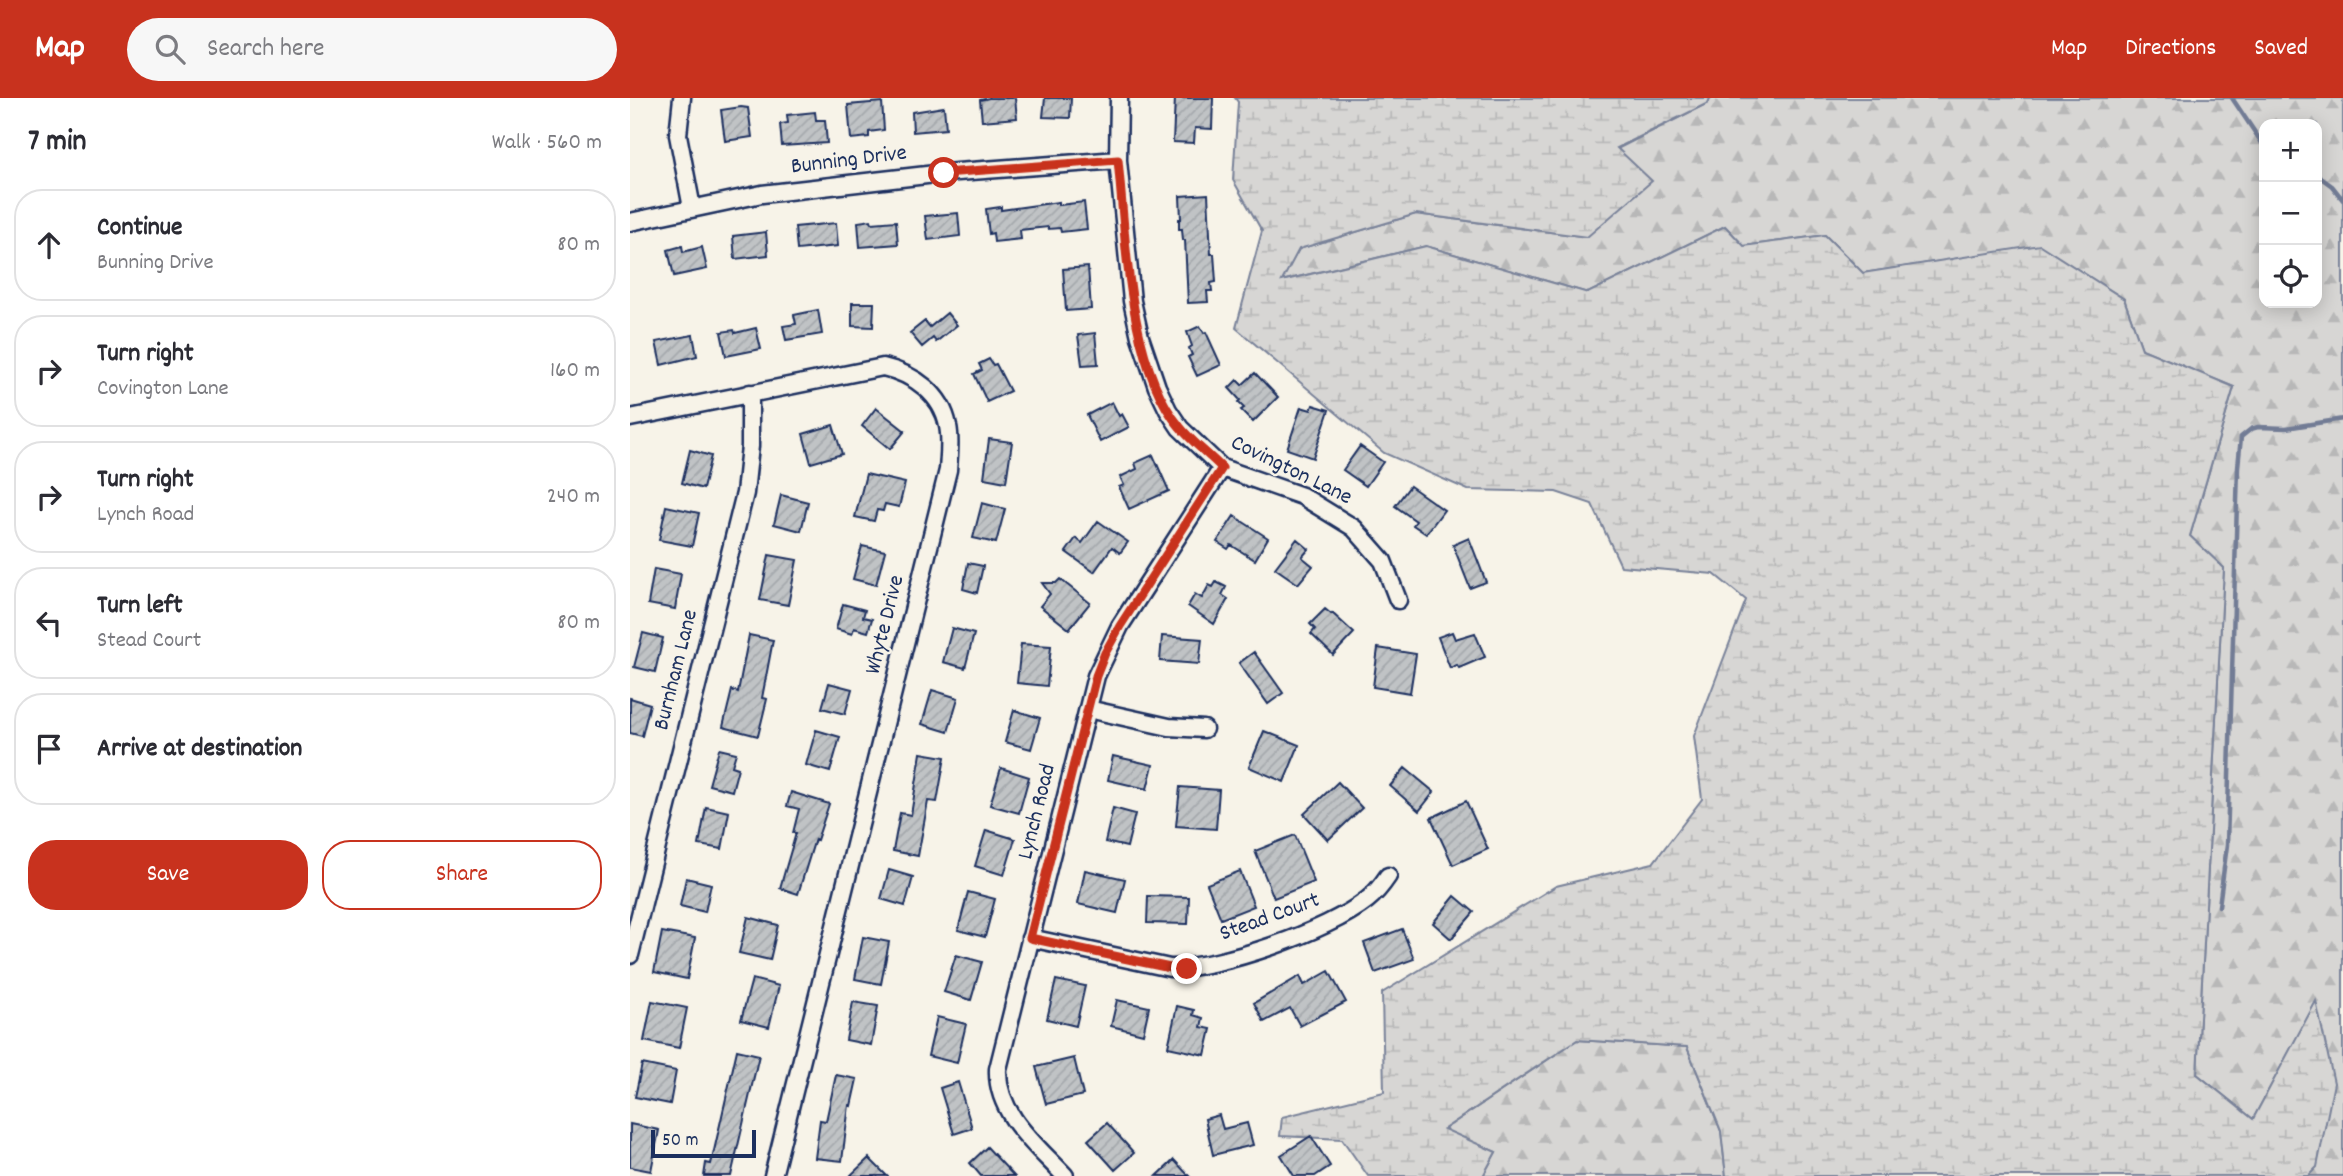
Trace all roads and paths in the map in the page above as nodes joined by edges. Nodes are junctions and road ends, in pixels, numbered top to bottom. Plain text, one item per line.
1 (682, 98) edge
2 (1119, 98) edge
3 (1118, 160) junction
4 (691, 208) junction
5 (630, 222) edge
6 (750, 393) junction
7 (630, 418) edge
8 (1222, 468) junction
9 (1398, 600) dead end
10 (1088, 709) junction
11 (1204, 729) dead end
12 (1388, 876) dead end
13 (1030, 938) junction
14 (630, 955) edge
15 (773, 1176) edge
16 (1065, 1176) edge

1 - 4 street
2 - 3 street, Covington Lane
3 - 4 street, Bunning Drive
3 - 8 street, Covington Lane
4 - 5 street, Bunning Drive
6 - 7 street, Whyte Drive
6 - 14 street, Burnham Lane
6 - 15 street, Whyte Drive
8 - 9 street, Covington Lane
8 - 10 street, Lynch Road
10 - 11 street
10 - 13 street, Lynch Road
12 - 13 street, Stead Court
13 - 16 street, Lynch Road

